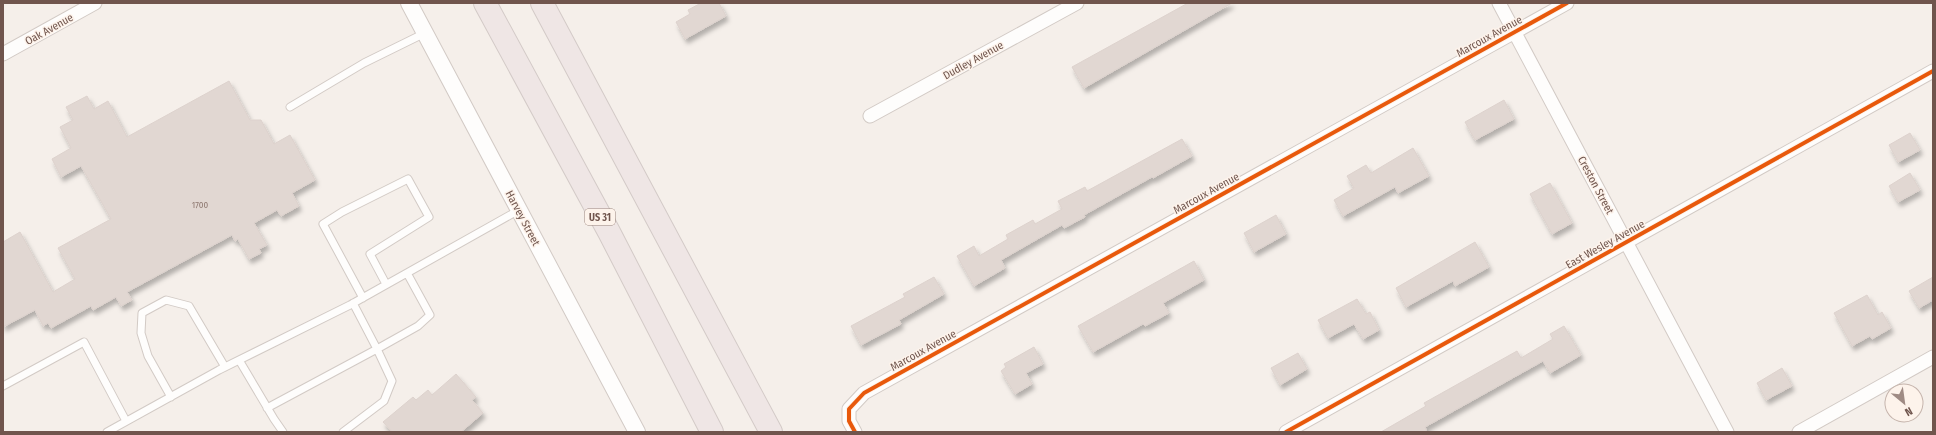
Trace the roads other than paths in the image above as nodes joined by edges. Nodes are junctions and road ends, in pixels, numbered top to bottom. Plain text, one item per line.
1 (95, 3) edge
2 (409, 3) edge
3 (482, 3) edge
4 (485, 3) edge
5 (543, 3) edge
6 (1076, 3) edge
7 (1499, 3) edge
8 (1567, 3) edge
9 (498, 26) junction
10 (1514, 32) junction
11 (425, 33) junction
12 (3, 54) edge
13 (1933, 72) edge
14 (290, 107) dead end
15 (870, 116) dead end
16 (519, 210) junction
17 (1627, 242) junction
18 (406, 273) junction
19 (386, 284) junction
20 (363, 298) junction
21 (353, 303) junction
22 (377, 349) junction
23 (1933, 357) edge
24 (239, 360) junction
25 (225, 367) junction
26 (3, 386) edge
27 (171, 397) junction
28 (267, 408) junction
29 (126, 421) junction
30 (107, 432) edge
31 (283, 432) edge
32 (343, 432) edge
33 (637, 432) edge
34 (712, 432) edge
35 (771, 432) edge
36 (855, 432) edge
37 (1286, 432) edge
38 (1727, 432) edge
39 (1799, 432) edge

1 - 12 street, Oak Avenue
2 - 11 street, Harvey Street
3 - 9 highway
4 - 9 highway, US 31
5 - 35 highway
6 - 15 street, Dudley Avenue
7 - 10 street, Creston Street
8 - 10 street, Marcoux Avenue
9 - 34 highway, US 31
10 - 17 street, Creston Street
10 - 36 street, Marcoux Avenue
11 - 14 lane
11 - 16 street, Harvey Street
13 - 17 street, East Wesley Avenue
16 - 18 lane
16 - 33 street, Harvey Street
17 - 37 street, East Wesley Avenue
17 - 38 street, Creston Street
18 - 19 lane
18 - 22 lane
19 - 20 lane
19 - 20 lane
20 - 21 lane
21 - 22 lane
21 - 24 lane
22 - 28 lane
22 - 32 lane
23 - 39 street
24 - 25 lane
24 - 28 lane
25 - 27 lane
25 - 27 lane
26 - 29 lane
27 - 29 lane
28 - 31 lane
29 - 30 lane

